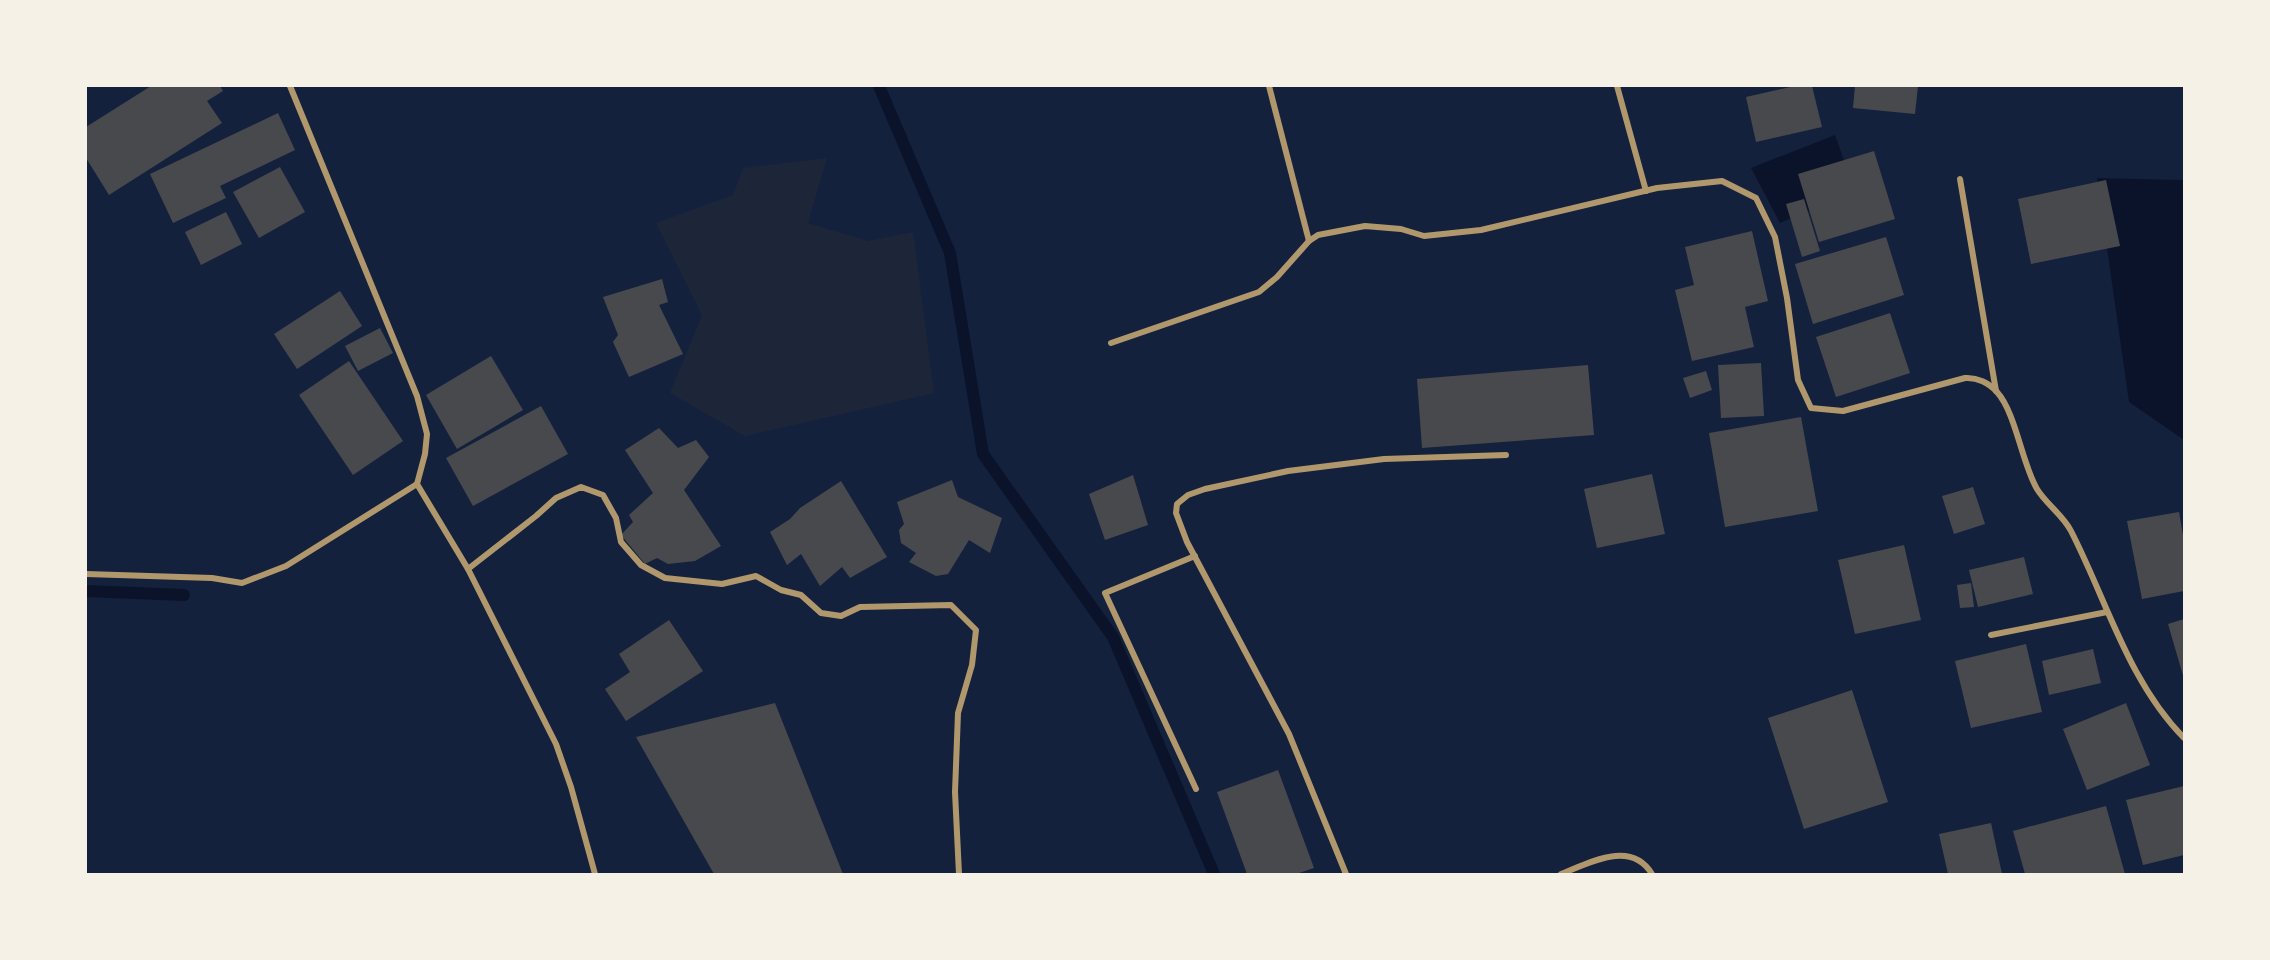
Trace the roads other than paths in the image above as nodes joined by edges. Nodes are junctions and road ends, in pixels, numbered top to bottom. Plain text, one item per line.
1 (290, 86) edge
2 (1269, 86) edge
3 (1617, 86) edge
4 (1960, 179) dead end
5 (1646, 191) junction
6 (1309, 241) junction
7 (1111, 343) dead end
8 (1996, 391) junction
9 (1506, 455) dead end
10 (417, 484) junction
11 (1195, 556) junction
12 (468, 569) junction
13 (86, 574) edge
14 (2108, 612) junction
15 (1991, 634) dead end
16 (2184, 738) edge
17 (1196, 789) dead end
18 (595, 874) edge
19 (959, 874) edge
20 (1346, 874) edge
21 (1560, 874) edge
22 (1652, 874) edge

1 - 10 street
2 - 6 street
3 - 5 street
4 - 8 street
5 - 6 street
5 - 8 street
6 - 7 street
8 - 14 street
9 - 11 street
10 - 12 street
10 - 13 street
11 - 17 street
11 - 20 street
12 - 18 street
12 - 19 street
14 - 15 street
14 - 16 street
21 - 22 street

